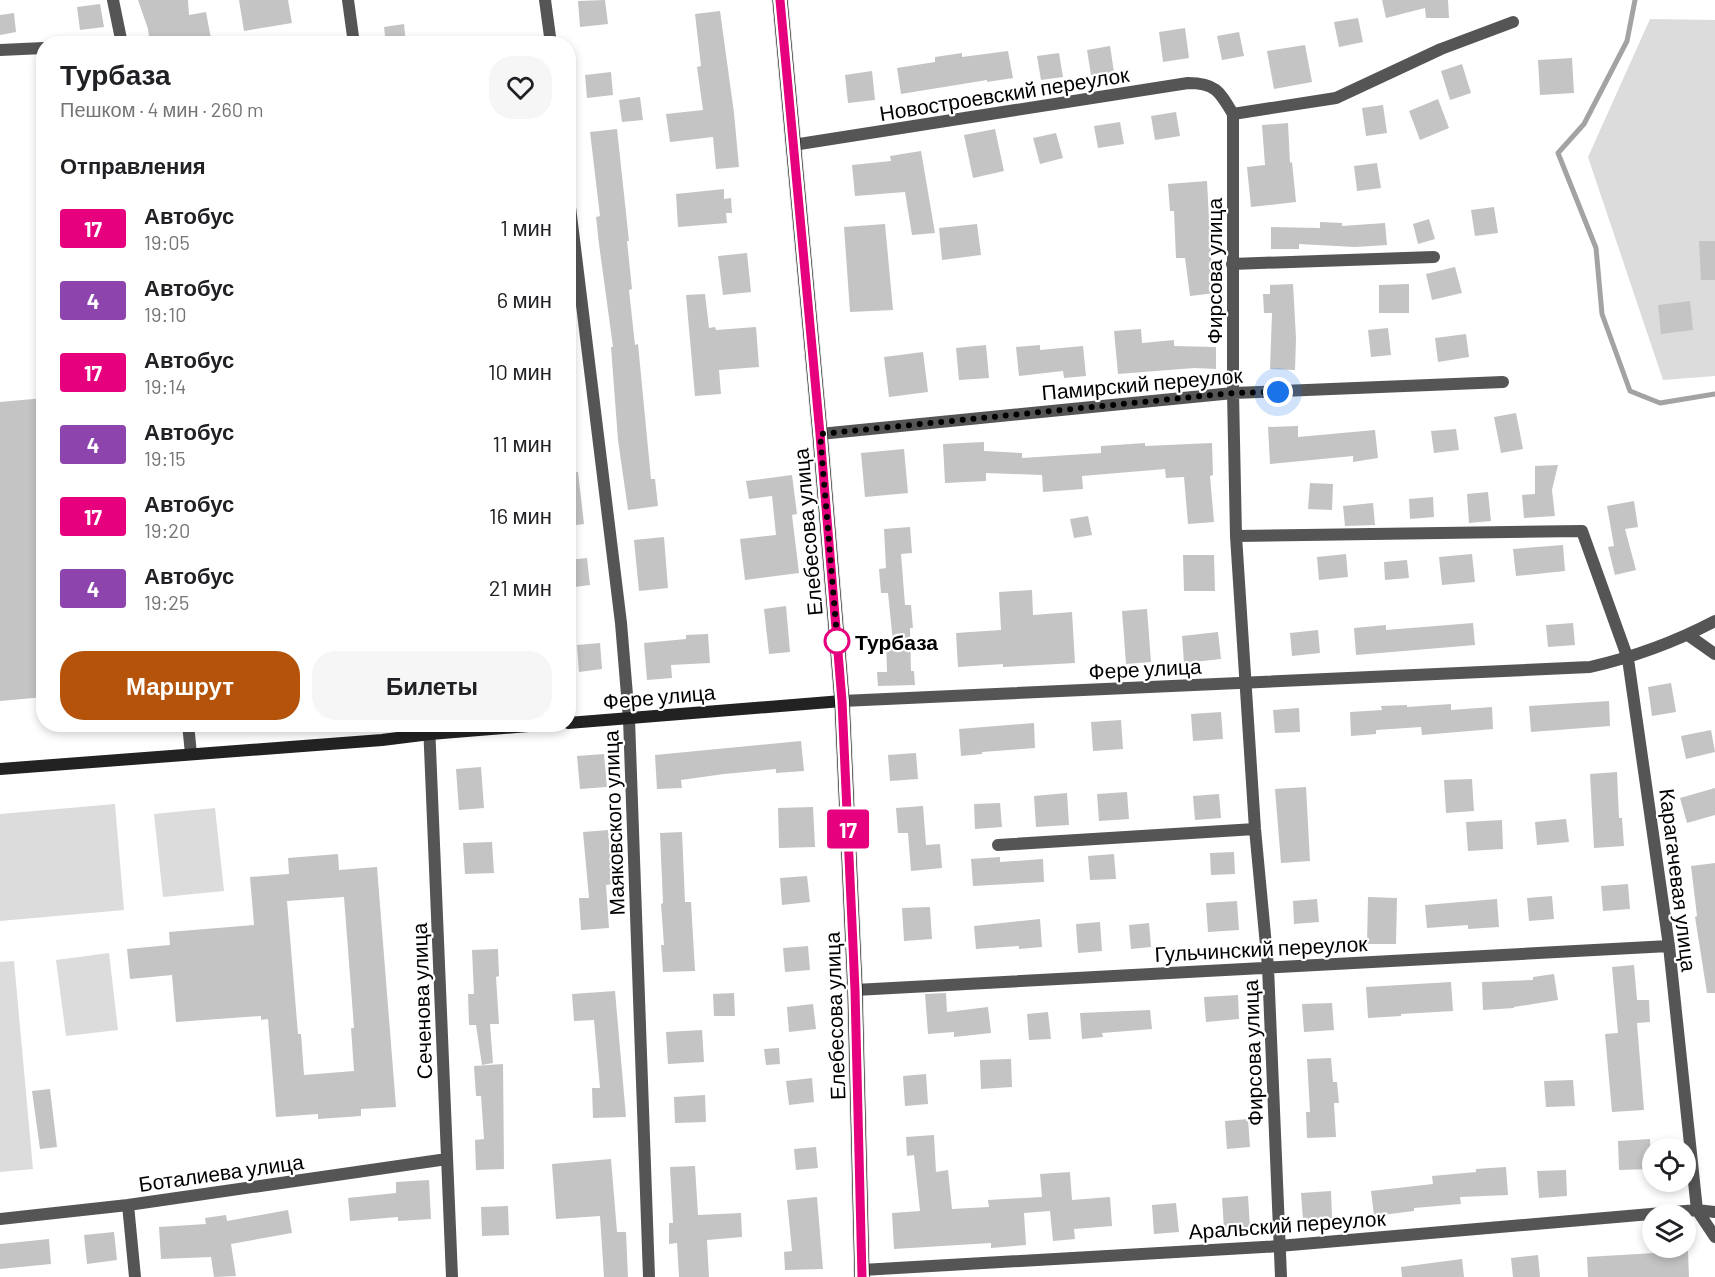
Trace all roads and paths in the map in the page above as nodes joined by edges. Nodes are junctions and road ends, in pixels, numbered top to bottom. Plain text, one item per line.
1 (113, 0) edge
2 (348, 0) edge
3 (545, 0) edge
4 (780, 0) edge
5 (1513, 22) dead end
6 (121, 36) edge
7 (353, 36) edge
8 (550, 36) edge
9 (36, 48) edge
10 (0, 50) edge
11 (1233, 114) junction
12 (793, 145) junction
13 (576, 255) edge
14 (1434, 257) dead end
15 (1232, 264) junction
16 (1503, 382) dead end
17 (1233, 393) junction
18 (820, 434) junction
19 (1236, 536) junction
20 (1715, 621) edge
21 (1688, 635) junction
22 (1715, 654) edge
23 (1628, 658) junction
24 (1245, 684) junction
25 (842, 701) junction
26 (629, 718) junction
27 (576, 722) edge
28 (189, 732) edge
29 (416, 732) edge
30 (429, 732) edge
31 (191, 754) junction
32 (0, 770) edge
33 (1255, 828) junction
34 (998, 845) dead end
35 (1669, 946) junction
36 (1269, 967) junction
37 (855, 990) junction
38 (447, 1159) junction
39 (1695, 1204) edge
40 (128, 1205) junction
41 (1696, 1210) joint
42 (1715, 1212) edge
43 (1642, 1215) edge
44 (0, 1219) edge
45 (1715, 1237) edge
46 (1279, 1246) junction
47 (862, 1273) edge
48 (135, 1277) edge
49 (452, 1277) edge
50 (649, 1277) edge
51 (1281, 1277) edge

1 - 6 street
2 - 7 street
3 - 8 street
4 - 12 main road, Елебесова улица
5 - 11 street
9 - 10 street
11 - 12 street, Новостроевский переулок
11 - 15 street, Фирсова улица
12 - 18 main road, Елебесова улица
13 - 26 street, Маяковского улица
14 - 15 street
15 - 17 street, Фирсова улица
16 - 17 street, Памирский переулок
17 - 18 street, Памирский переулок
17 - 19 street, Фирсова улица
18 - 25 main road, Елебесова улица
19 - 23 street, Карагачевая улица
19 - 24 street, Фирсова улица
20 - 21 street, Фере улица
21 - 22 street
21 - 23 street, Фере улица
23 - 24 street, Фере улица
23 - 35 street, Карагачевая улица
24 - 25 street, Фере улица
24 - 33 street, Фирсова улица
25 - 26 street, Фере улица
25 - 37 main road, Елебесова улица
26 - 27 street, Фере улица
26 - 50 street, Маяковского улица
28 - 31 street
29 - 31 street
30 - 38 street, Сеченова улица
31 - 32 street
33 - 34 street
33 - 36 street, Фирсова улица
35 - 36 street, Гульчинский переулок
35 - 39 street, Карагачевая улица
36 - 37 street, Гульчинский переулок
36 - 46 street, Фирсова улица
37 - 47 main road, Елебесова улица
38 - 40 street, Боталиева улица
38 - 49 street, Сеченова улица
40 - 44 street, Боталиева улица
40 - 48 street
41 - 42 street, Аральский переулок
41 - 45 street, Карагачевая улица
43 - 46 street, Аральский переулок
46 - 47 street, Аральский переулок
46 - 51 street, Фирсова улица

